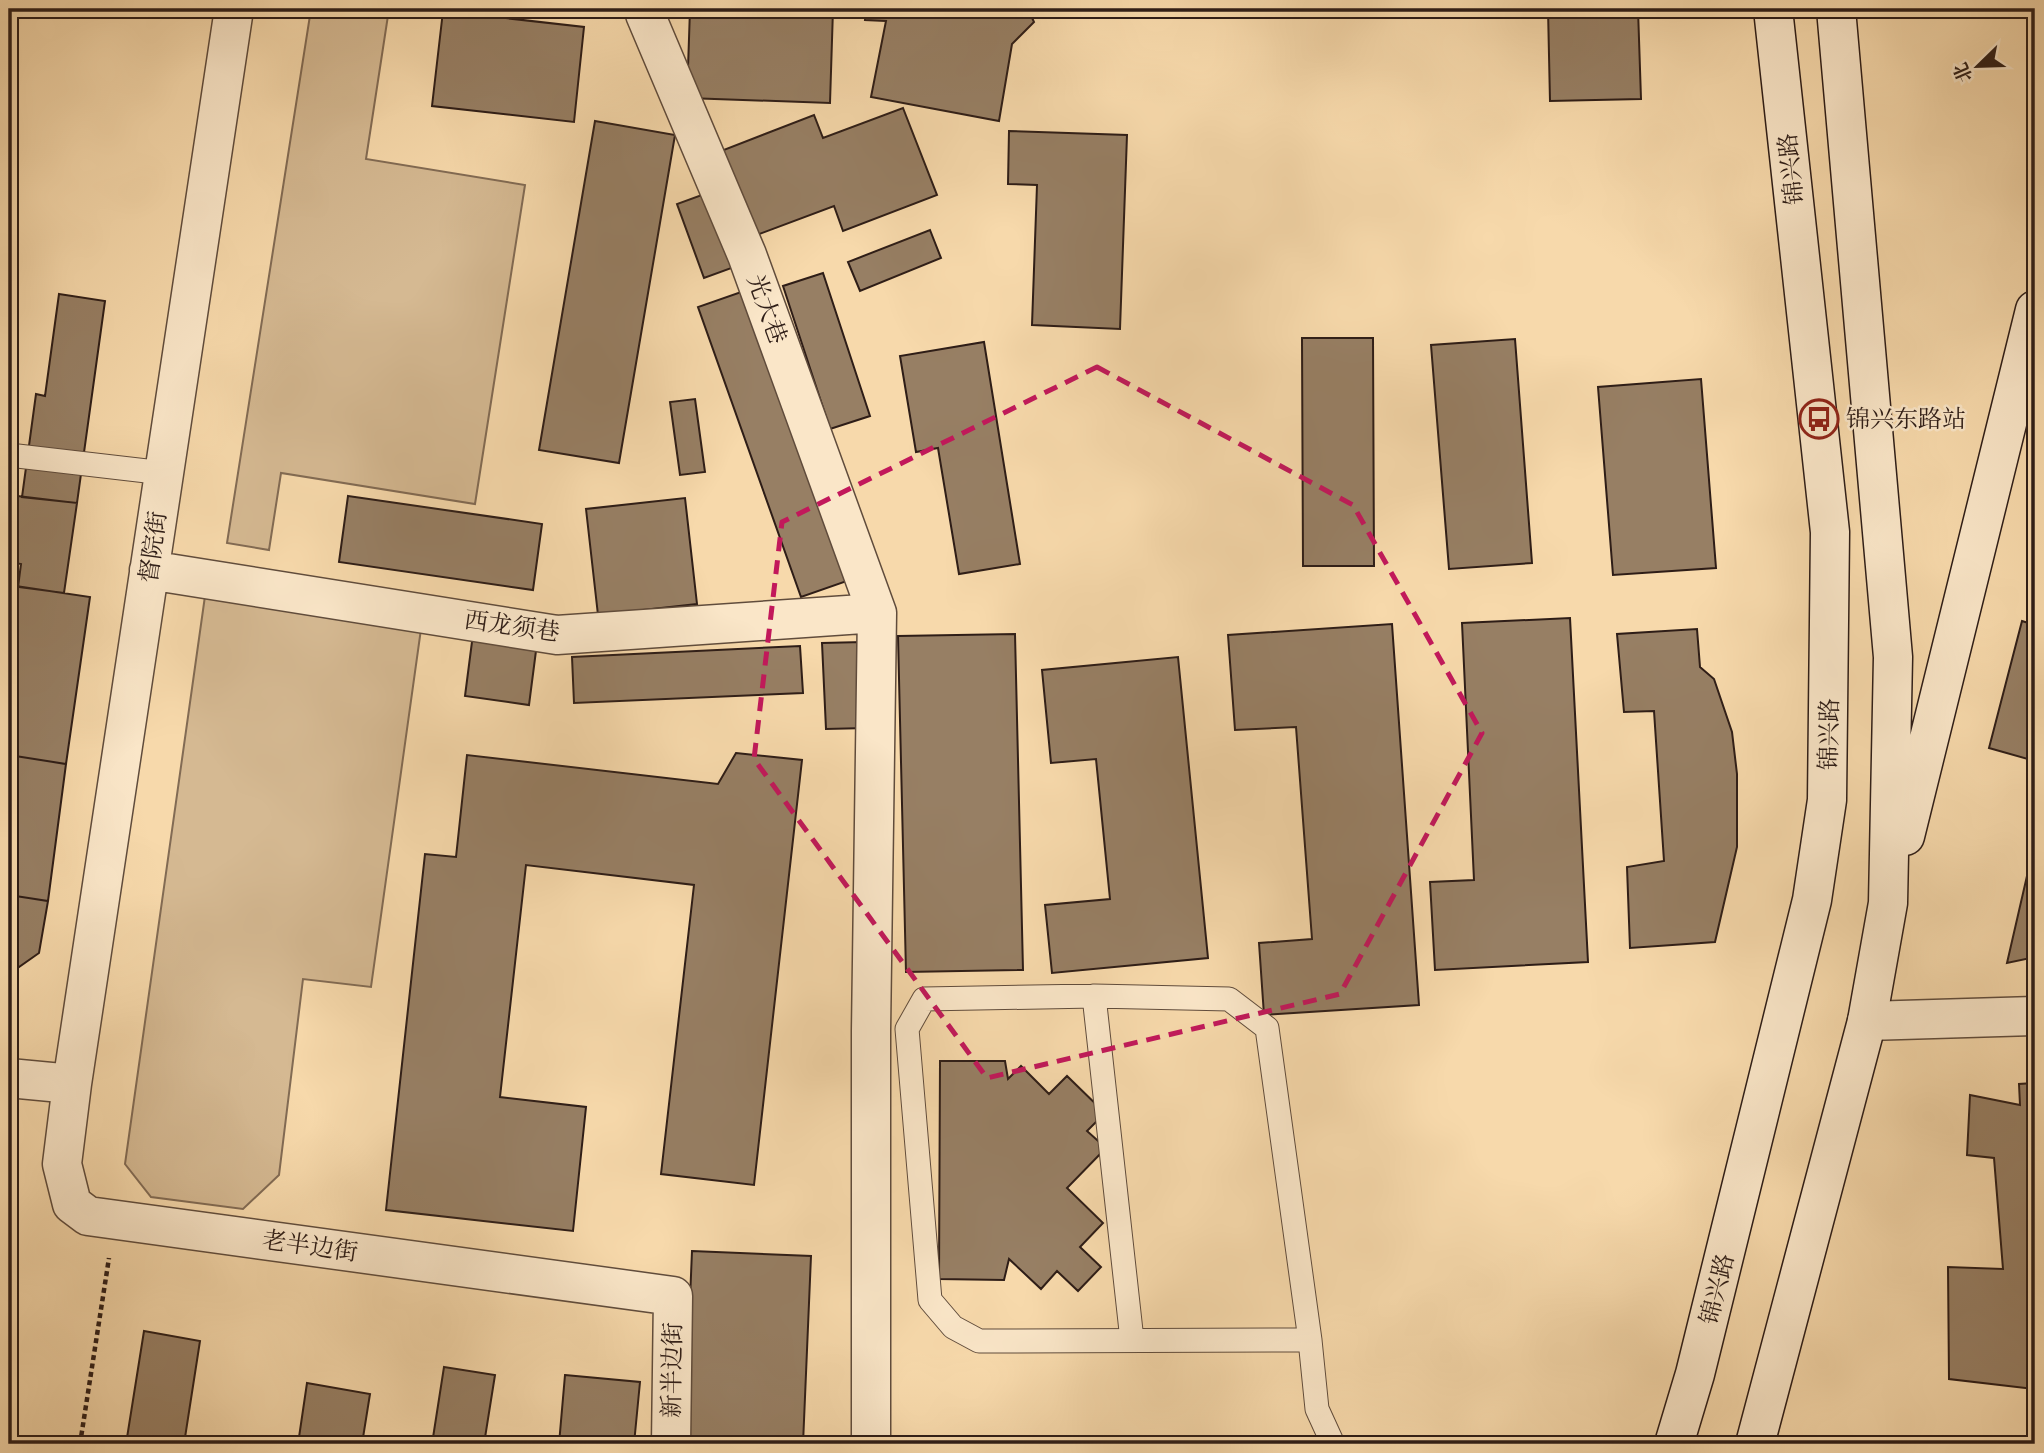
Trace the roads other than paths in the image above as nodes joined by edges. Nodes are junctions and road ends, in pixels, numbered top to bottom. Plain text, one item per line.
1 (234, 9) edge
2 (645, 9) edge
3 (1773, 9) edge
4 (1836, 9) edge
5 (2035, 310) edge
6 (9, 455) edge
7 (164, 473) junction
8 (149, 570) junction
9 (877, 613) junction
10 (1888, 903) junction
11 (1094, 996) junction
12 (2035, 1016) edge
13 (1867, 1021) junction
14 (9, 1078) edge
15 (72, 1084) junction
16 (673, 1296) joint
17 (1132, 1340) junction
18 (1310, 1340) junction
19 (671, 1444) edge
20 (871, 1444) edge
21 (1333, 1444) edge
22 (1674, 1444) edge
23 (1755, 1444) edge

1 - 7 street, 督院街
2 - 9 street, 光大巷
3 - 22 street, 锦兴路
4 - 10 street
5 - 10 street
6 - 7 lane
7 - 8 street, 督院街
8 - 9 street, 西龙须巷
8 - 15 street, 督院街
9 - 20 street
10 - 13 street
11 - 17 lane
11 - 17 lane
11 - 18 lane
12 - 13 street
13 - 23 street
14 - 15 street
15 - 16 street, 老半边街
16 - 19 street, 新半边街
17 - 18 lane
18 - 21 lane

